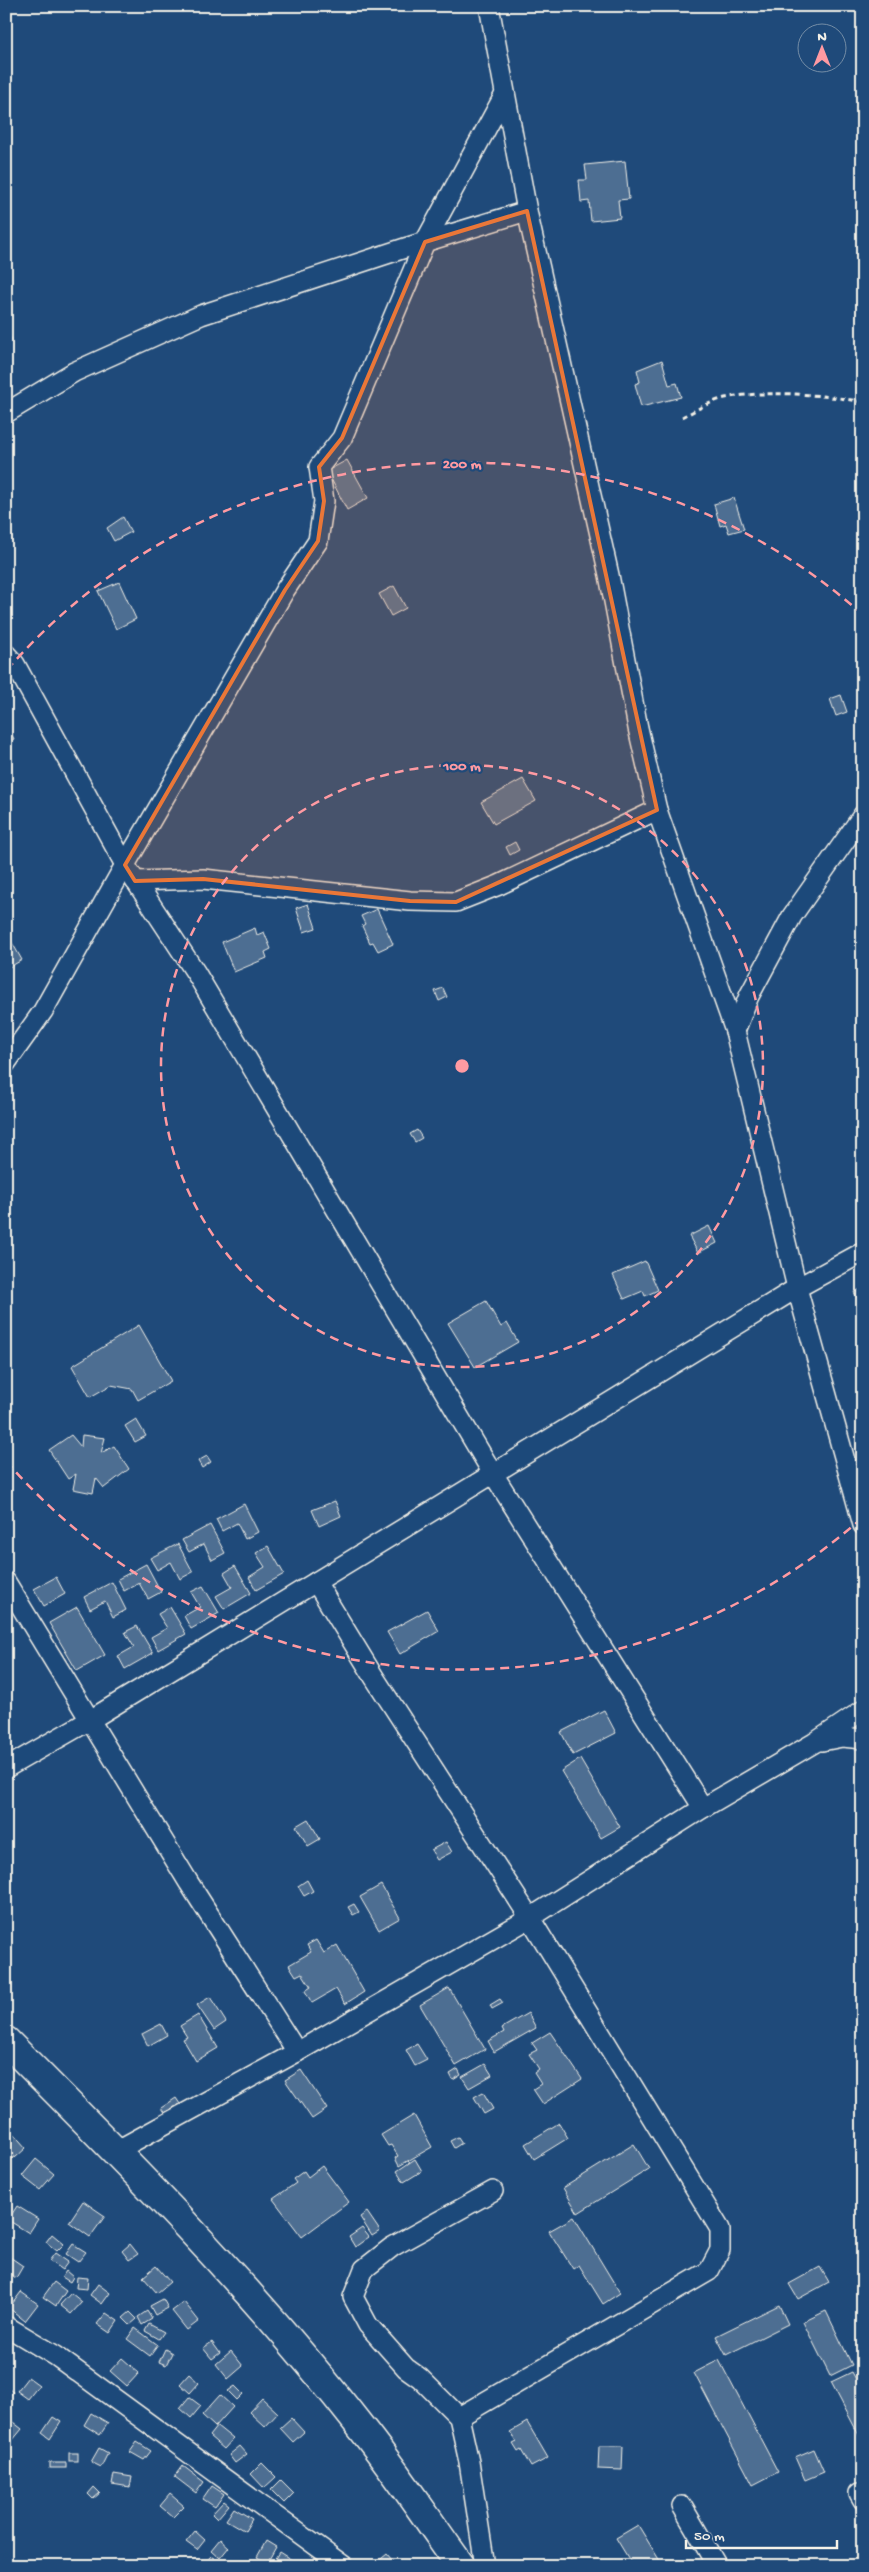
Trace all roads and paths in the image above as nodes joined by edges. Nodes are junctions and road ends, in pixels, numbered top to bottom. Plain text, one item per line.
1 (489, 6) edge
2 (505, 94) junction
3 (527, 211) junction
4 (425, 242) junction
5 (863, 402) edge
6 (6, 413) edge
7 (682, 417) dead end
8 (6, 654) edge
9 (657, 810) junction
10 (863, 815) edge
11 (125, 865) junction
12 (135, 881) junction
13 (735, 1031) junction
14 (7, 1058) edge
15 (863, 1252) edge
16 (796, 1288) junction
17 (492, 1472) junction
18 (857, 1482) edge
19 (863, 1525) edge
20 (6, 1582) edge
21 (316, 1582) junction
22 (863, 1710) edge
23 (90, 1720) junction
24 (863, 1739) edge
25 (814, 1743) junction
26 (6, 1768) edge
27 (704, 1808) junction
28 (530, 1918) junction
29 (6, 2041) edge
30 (297, 2052) junction
31 (116, 2151) junction
32 (493, 2191) dead end
33 (6, 2326) edge
34 (459, 2417) junction
35 (682, 2506) dead end
36 (344, 2566) edge
37 (461, 2566) edge
38 (485, 2566) edge
39 (717, 2566) edge

1 - 2 street
2 - 3 street
2 - 4 street
3 - 4 street
3 - 9 street
4 - 6 street
4 - 11 street
5 - 7 path
8 - 11 street
9 - 12 street
9 - 13 street
10 - 13 street
11 - 12 street
11 - 14 street
12 - 17 street
13 - 16 street
15 - 16 street
16 - 17 street
16 - 18 street
17 - 21 street
17 - 27 street
18 - 19 street
20 - 23 street
21 - 23 street
21 - 28 street
22 - 25 street
23 - 26 street
23 - 30 street
24 - 25 street
25 - 27 street
27 - 28 street
28 - 30 street
28 - 34 street
29 - 31 main road
30 - 31 street
31 - 37 main road
32 - 34 street
33 - 36 street
34 - 38 street
35 - 39 street

